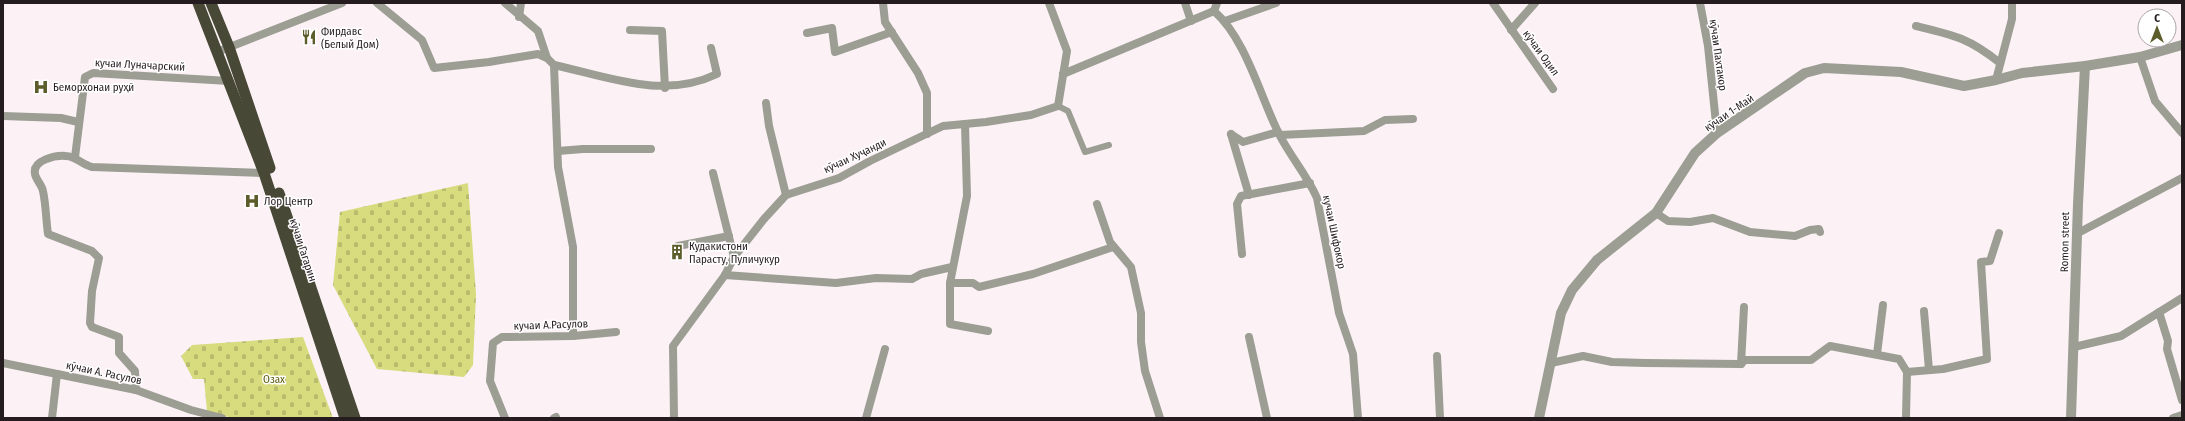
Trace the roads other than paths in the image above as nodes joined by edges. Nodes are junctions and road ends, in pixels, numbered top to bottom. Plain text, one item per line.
1 (198, 3) edge
2 (211, 3) edge
3 (342, 3) edge
4 (377, 3) edge
5 (505, 3) edge
6 (521, 3) edge
7 (883, 3) edge
8 (1049, 3) edge
9 (1185, 3) edge
10 (1276, 3) edge
11 (1492, 3) edge
12 (1535, 3) edge
13 (1700, 3) edge
14 (2012, 3) edge
15 (1216, 7) edge
16 (520, 17) junction
17 (1190, 21) junction
18 (1226, 21) junction
19 (1916, 26) dead end
20 (630, 30) dead end
21 (1511, 30) junction
22 (892, 32) junction
23 (808, 33) dead end
24 (2182, 45) edge
25 (229, 47) junction
26 (711, 48) dead end
27 (217, 52) junction
28 (2140, 57) junction
29 (547, 58) junction
30 (2000, 63) junction
31 (554, 65) junction
32 (2086, 66) junction
33 (1063, 74) junction
34 (1996, 80) junction
35 (229, 82) junction
36 (665, 88) junction
37 (1553, 89) dead end
38 (766, 103) dead end
39 (1058, 106) junction
40 (3, 116) edge
41 (1413, 119) dead end
42 (78, 122) junction
43 (965, 124) junction
44 (1717, 133) junction
45 (2182, 133) edge
46 (927, 134) junction
47 (1279, 134) junction
48 (1109, 145) dead end
49 (651, 149) dead end
50 (558, 151) junction
51 (75, 157) junction
52 (264, 173) junction
53 (713, 173) dead end
54 (2182, 178) edge
55 (1310, 183) junction
56 (786, 195) junction
57 (1250, 195) junction
58 (1098, 204) dead end
59 (1656, 214) junction
60 (1820, 232) dead end
61 (1999, 232) dead end
62 (2078, 233) junction
63 (729, 236) junction
64 (678, 246) dead end
65 (1113, 247) junction
66 (1242, 254) dead end
67 (734, 257) junction
68 (952, 267) junction
69 (725, 275) junction
70 (950, 283) junction
71 (2182, 298) edge
72 (1883, 305) dead end
73 (1744, 307) dead end
74 (1924, 311) dead end
75 (2159, 312) junction
76 (988, 331) dead end
77 (616, 332) dead end
78 (573, 336) junction
79 (1249, 337) dead end
80 (2074, 347) junction
81 (885, 349) dead end
82 (1877, 354) junction
83 (1437, 356) dead end
84 (3, 363) edge
85 (1551, 363) junction
86 (1741, 364) junction
87 (1929, 370) junction
88 (1908, 372) junction
89 (57, 374) junction
90 (136, 390) junction
91 (2182, 400) edge
92 (2182, 415) edge
93 (52, 418) edge
94 (222, 418) edge
95 (345, 418) edge
96 (355, 418) edge
97 (505, 418) edge
98 (674, 418) edge
99 (866, 418) edge
100 (1160, 418) edge
101 (1268, 418) edge
102 (1358, 418) edge
103 (1440, 418) edge
104 (1538, 418) edge
105 (1906, 418) edge
106 (2071, 418) edge
107 (2174, 418) edge

1 - 27 highway, кӯчаи Гагарин
2 - 25 highway, кӯчаи Гагарин
3 - 25 street
4 - 29 street
5 - 16 street
6 - 16 street
7 - 22 street
8 - 33 street
9 - 17 street
10 - 18 street
11 - 21 street, кӯчаи Одил
12 - 21 street, кӯчаи Одил
13 - 44 street, кӯчаи Пахтакор
14 - 30 street
15 - 17 street
15 - 18 street
16 - 29 street
17 - 33 street
18 - 47 street, кучаи Шифокор
19 - 30 street
20 - 36 street
21 - 37 street, кӯчаи Одил
22 - 23 street
22 - 46 street
24 - 28 street, кӯчаи 1-Май
25 - 27 street
25 - 96 highway, кӯчаи Гагарин
26 - 36 street
27 - 35 highway, кӯчаи Гагарин
28 - 32 street, кӯчаи 1-Май
28 - 45 street
29 - 31 street
30 - 34 street
31 - 36 street
31 - 50 street
32 - 34 street, кӯчаи 1-Май
32 - 62 street, Romon street
33 - 39 street
34 - 44 street, кӯчаи 1-Май
35 - 42 street, кучаи Луначарский
35 - 52 highway, кӯчаи Гагарин
38 - 56 street
39 - 43 street, кӯчаи Хуҷанди
39 - 48 street
40 - 42 street
41 - 47 street
42 - 51 street, кучаи Луначарский
43 - 46 street, кӯчаи Хуҷанди
43 - 68 street
44 - 59 street, кӯчаи 1-Май
46 - 56 street, кӯчаи Хуҷанди
47 - 55 street, кучаи Шифокор
47 - 57 street
49 - 50 street
50 - 78 street
51 - 52 street
51 - 90 street
52 - 95 highway, кӯчаи Гагарин
53 - 63 street
54 - 62 street
55 - 57 street
55 - 102 street, кучаи Шифокор
56 - 67 street, кӯчаи Хуҷанди
57 - 66 street
58 - 65 street
59 - 60 street
59 - 85 street, кӯчаи 1-Май
61 - 87 street
62 - 80 street, Romon street
63 - 64 street
63 - 67 street
65 - 70 street
65 - 100 street
67 - 69 street, кӯчаи Хуҷанди
68 - 69 street
68 - 70 street
69 - 98 street, кӯчаи Хуҷанди
70 - 76 street
71 - 75 street
72 - 82 street
73 - 86 street
74 - 87 street
75 - 80 street
75 - 91 street
77 - 78 street, кучаи А.Расулов
78 - 97 street, кучаи А.Расулов
79 - 101 street
80 - 106 street, Romon street
81 - 99 street
82 - 86 street
82 - 88 street
83 - 103 street
84 - 89 street, кӯчаи А. Расулов
85 - 86 street
85 - 104 street, кӯчаи 1-Май
87 - 88 street
88 - 105 street
89 - 90 street, кӯчаи А. Расулов
89 - 93 street
90 - 94 street, кӯчаи А. Расулов
92 - 107 street

